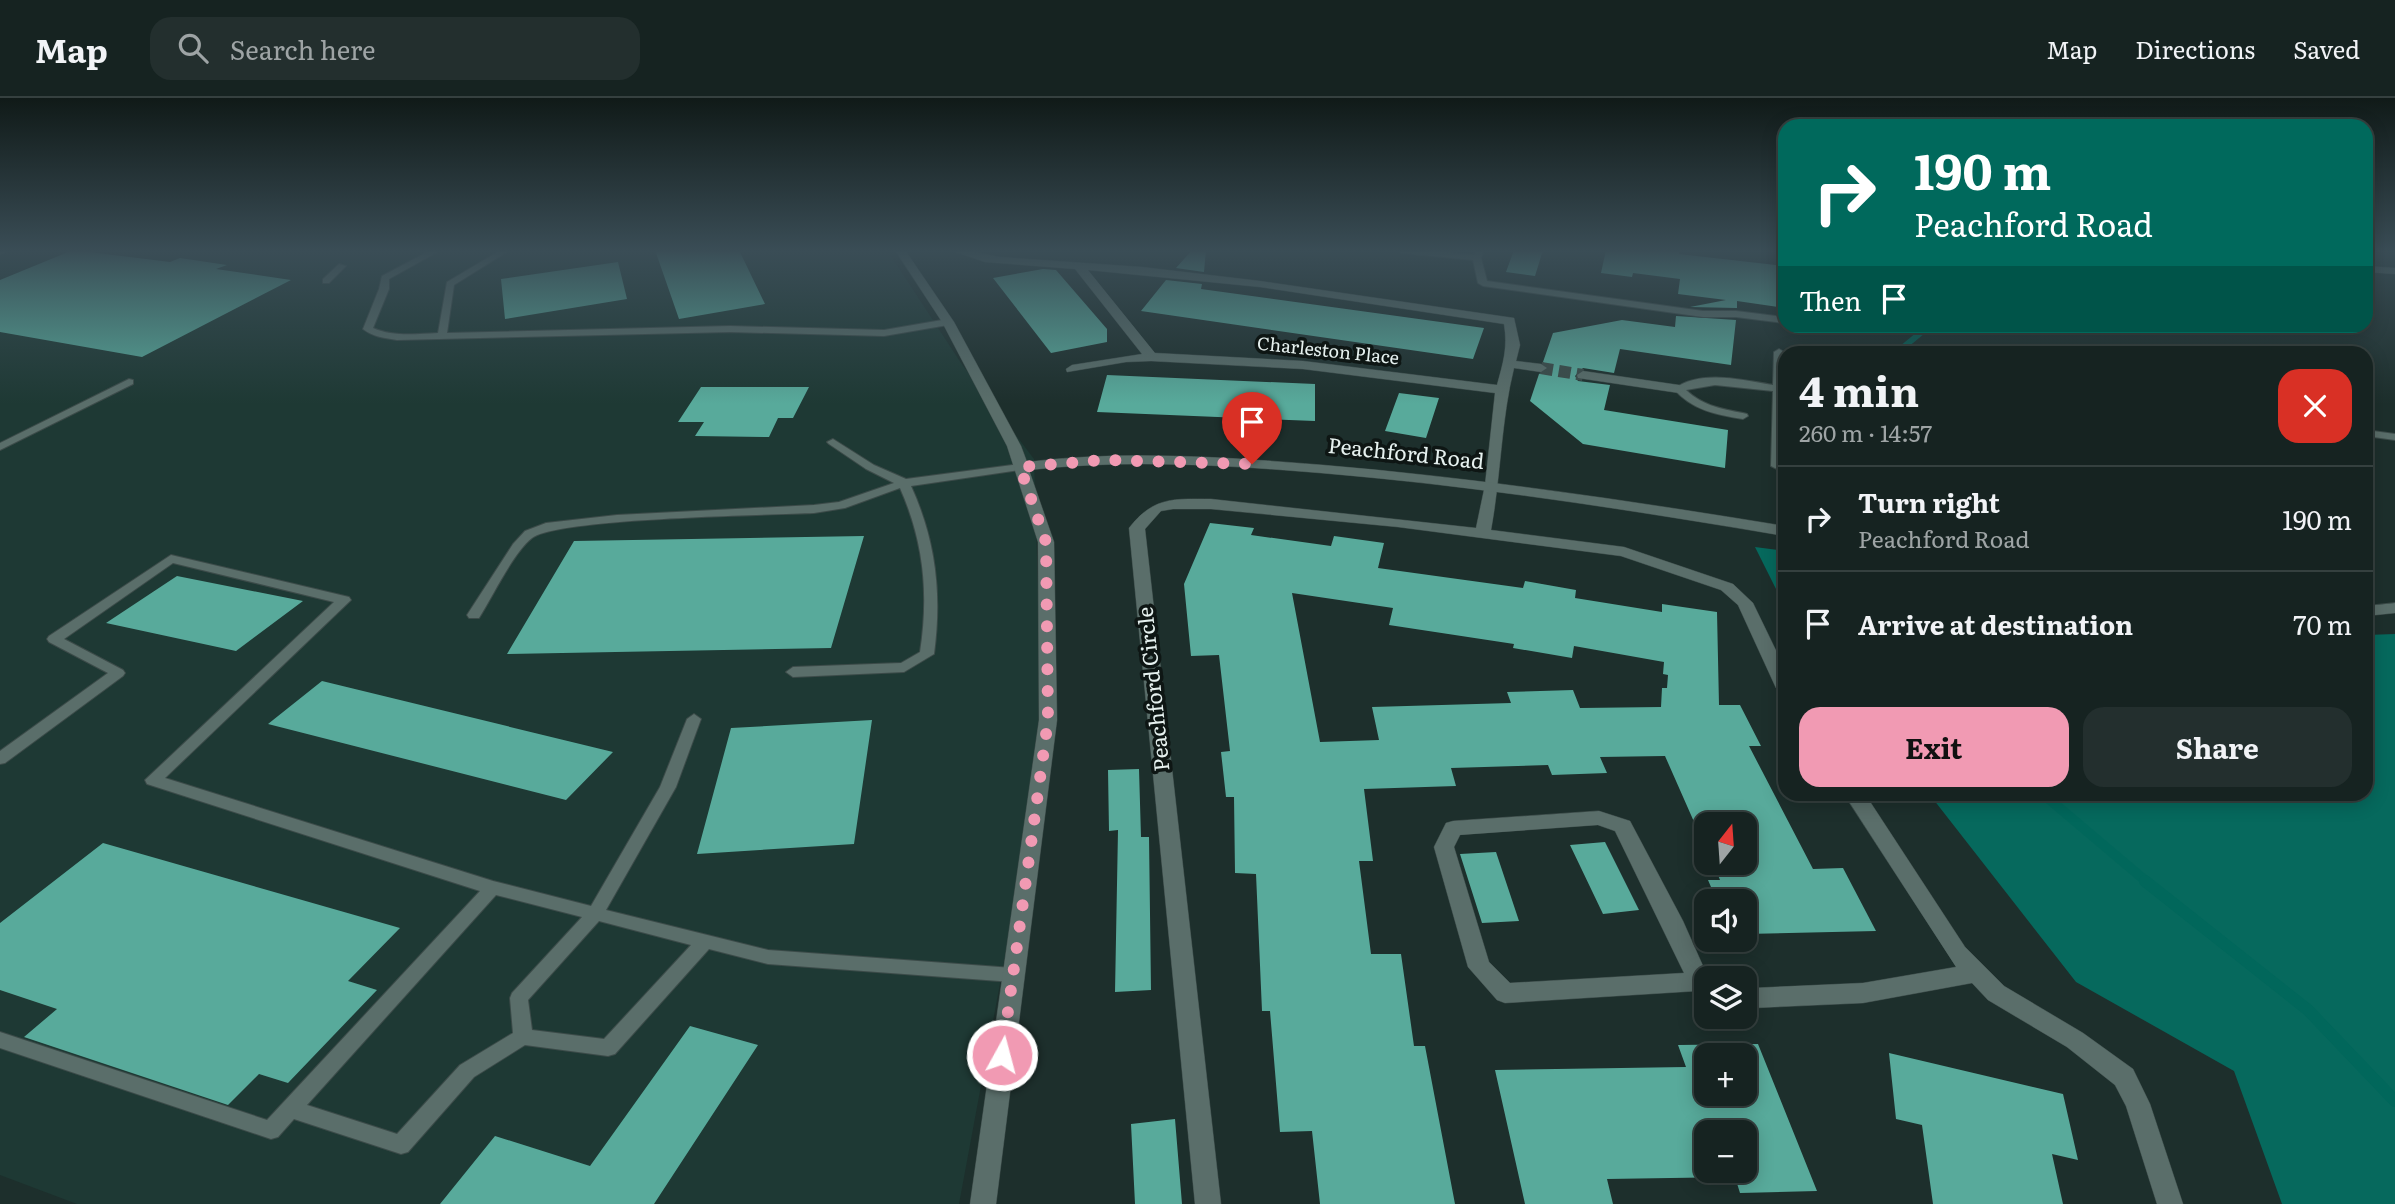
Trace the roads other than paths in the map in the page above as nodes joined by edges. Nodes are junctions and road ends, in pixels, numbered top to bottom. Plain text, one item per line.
1 (379, 302) edge
2 (447, 302) edge
3 (934, 302) edge
4 (1107, 302) edge
5 (1379, 302) edge
6 (1615, 302) edge
7 (1778, 319) edge
8 (947, 322) junction
9 (442, 336) junction
10 (1150, 357) junction
11 (1507, 363) junction
12 (1541, 368) tunnel mouth
13 (1072, 369) dead end
14 (1583, 375) tunnel mouth
15 (128, 382) dead end
16 (1778, 388) edge
17 (1679, 389) junction
18 (1502, 390) junction
19 (1743, 416) dead end
20 (1778, 427) edge
21 (2373, 434) edge
22 (2395, 437) edge
23 (833, 442) dead end
24 (0, 447) edge
25 (1777, 466) dead end
26 (1020, 467) junction
27 (904, 483) junction
28 (1492, 485) junction
29 (1778, 530) edge
30 (1483, 532) junction
31 (2395, 608) edge
32 (2373, 610) edge
33 (474, 615) dead end
34 (793, 672) dead end
35 (1778, 673) edge
36 (694, 719) dead end
37 (0, 759) edge
38 (1859, 801) edge
39 (493, 888) junction
40 (595, 914) junction
41 (705, 942) junction
42 (1976, 973) junction
43 (1013, 975) junction
44 (1702, 982) edge
45 (1757, 999) edge
46 (523, 1037) junction
47 (0, 1040) edge
48 (291, 1109) junction
49 (983, 1204) edge
50 (1208, 1204) edge
51 (2169, 1204) edge

1 - 9 lane
2 - 9 lane
3 - 8 street
4 - 10 street
5 - 11 street
6 - 7 lane
8 - 9 lane
8 - 26 street
10 - 13 street, Charleston Place
10 - 18 street, Charleston Place
11 - 12 street
11 - 18 street
14 - 17 street
15 - 24 lane
16 - 17 lane
17 - 19 lane
18 - 28 street
20 - 25 lane
21 - 22 lane
23 - 27 lane
26 - 27 lane
26 - 28 street, Peachford Road
26 - 43 street
27 - 33 lane
27 - 34 lane
28 - 29 street, Peachford Road
28 - 30 street
30 - 35 street, Peachford Circle
30 - 50 street, Peachford Circle
31 - 32 street
36 - 40 lane
37 - 39 lane
38 - 42 street
39 - 40 lane
39 - 48 lane
40 - 41 lane
40 - 46 lane
41 - 43 lane
41 - 46 lane
42 - 45 street
42 - 51 street
43 - 49 street
44 - 44 street
46 - 48 lane
47 - 48 lane

